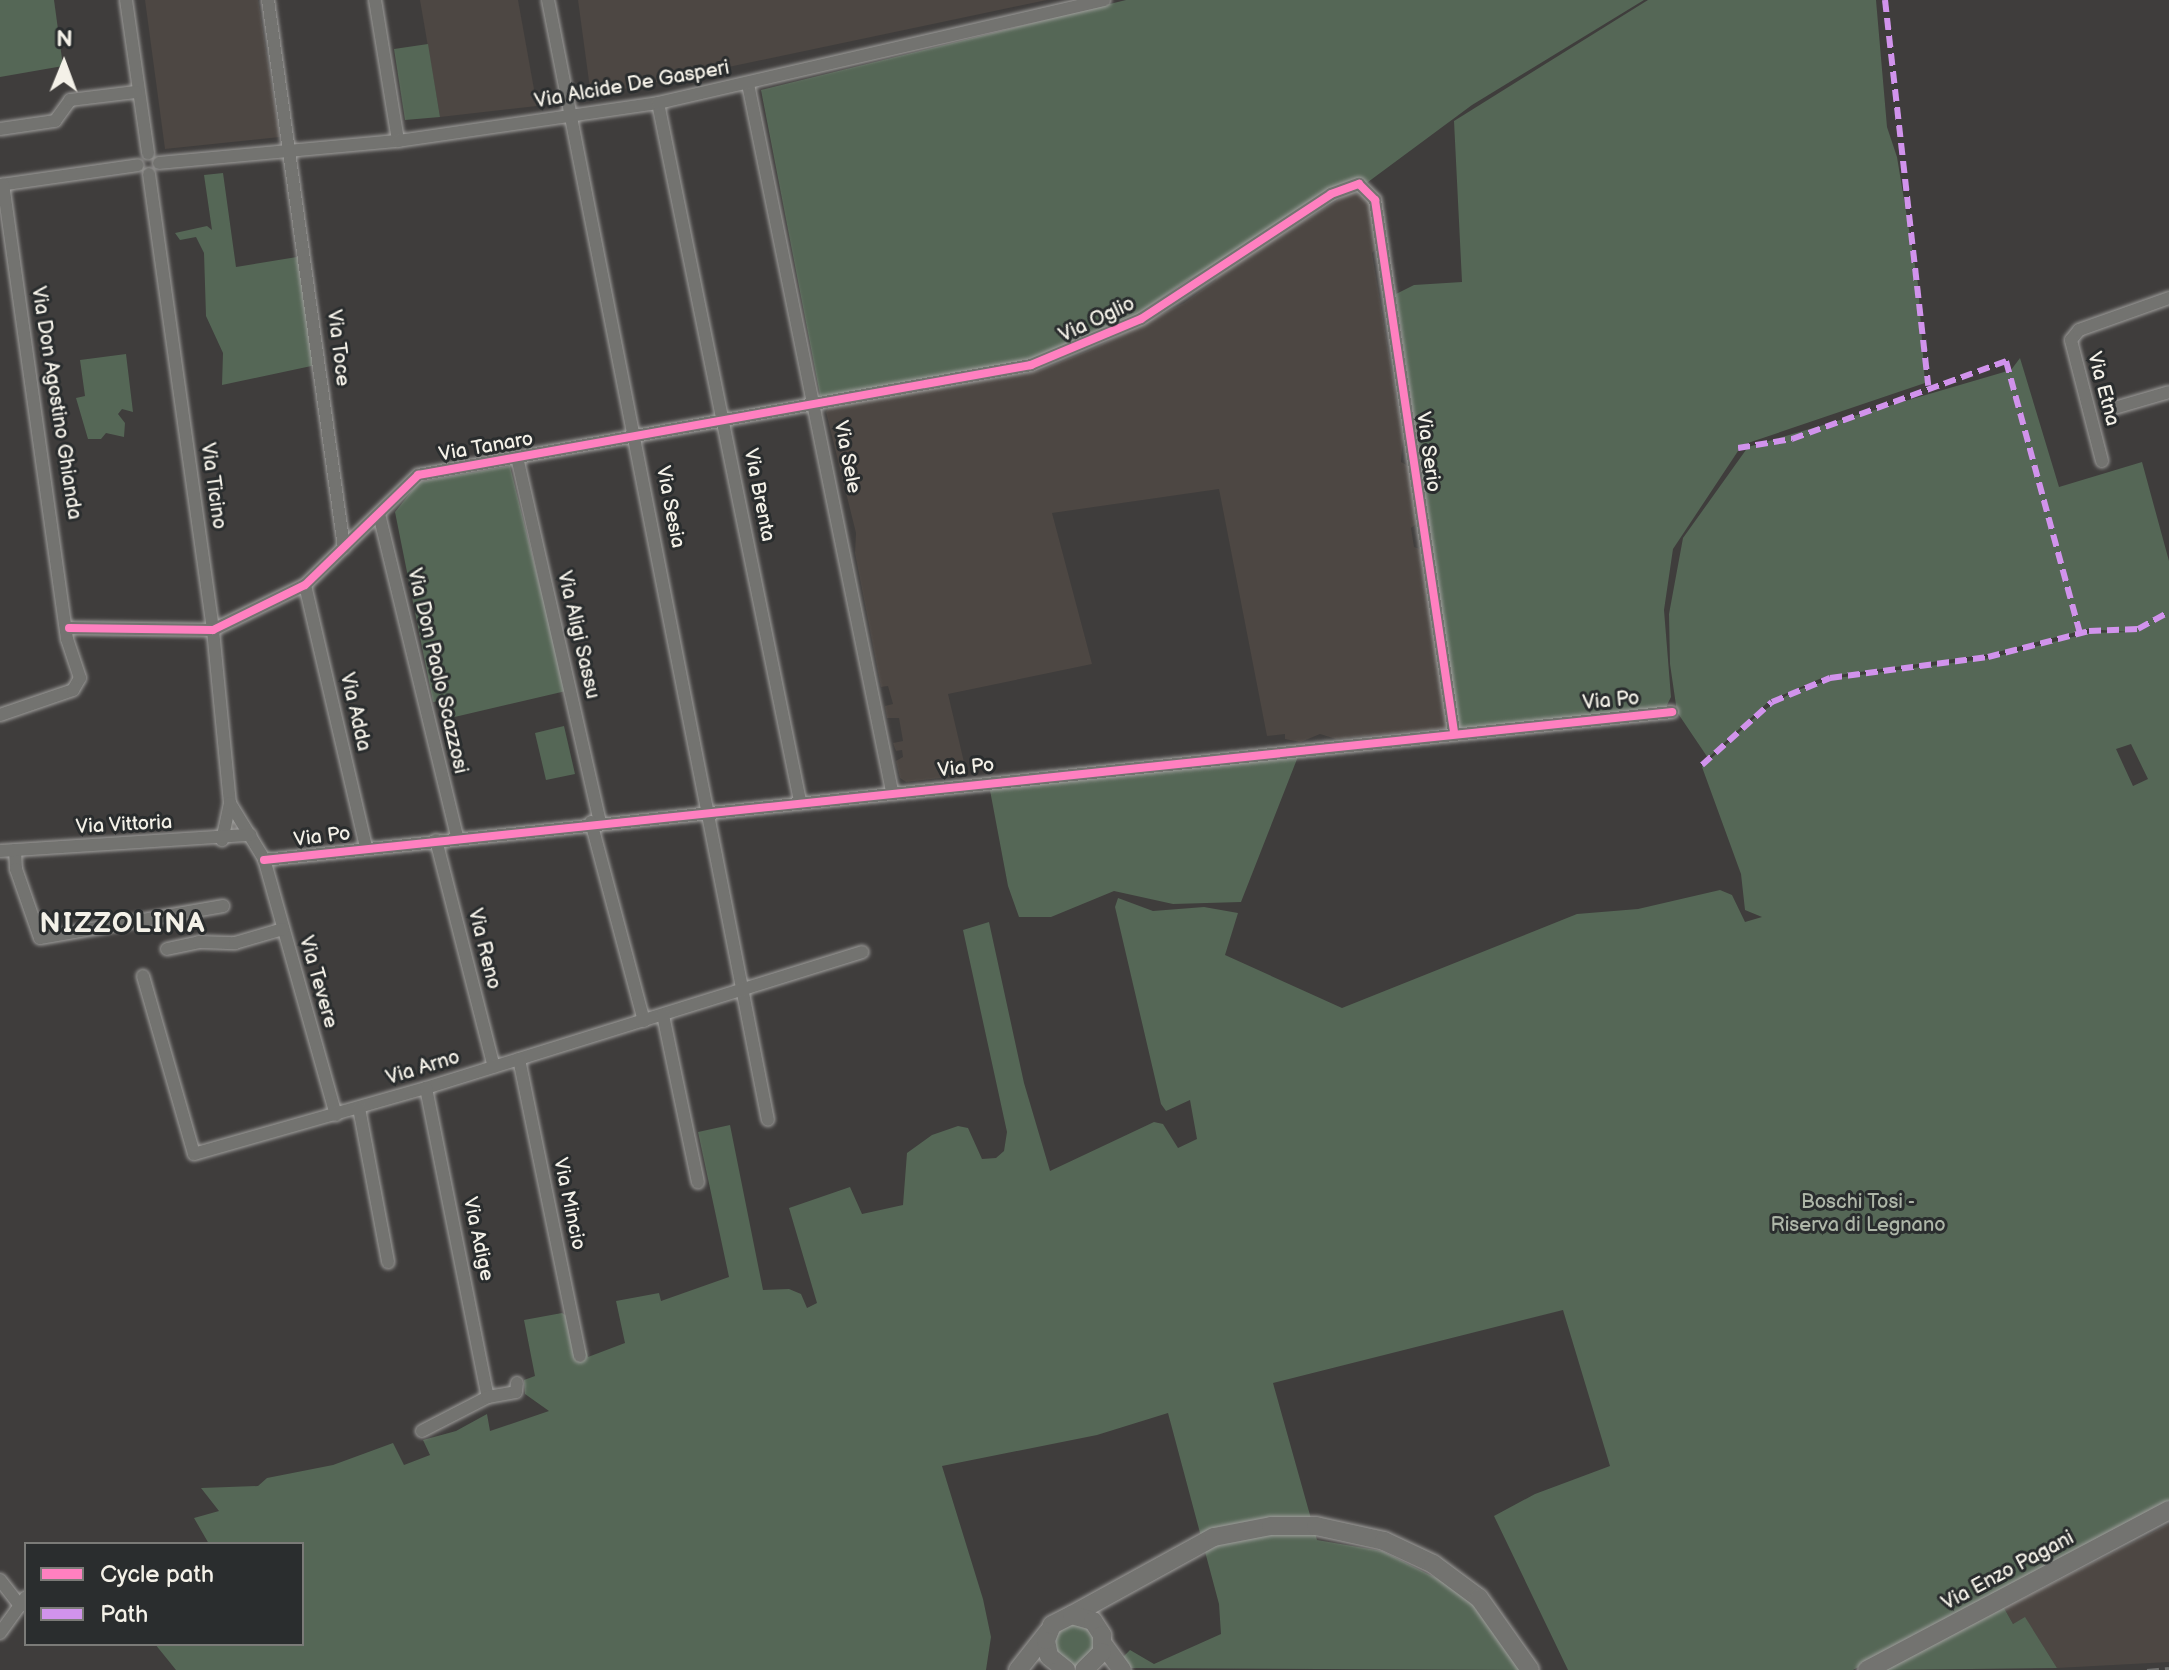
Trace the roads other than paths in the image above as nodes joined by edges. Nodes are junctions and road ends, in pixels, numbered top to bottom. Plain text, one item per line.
1 (126, 0) edge
2 (268, 0) edge
3 (375, 0) edge
4 (548, 0) edge
5 (1104, 0) edge
6 (748, 84) junction
7 (136, 92) junction
8 (658, 103) junction
9 (570, 118) junction
10 (0, 129) edge
11 (398, 141) junction
12 (292, 152) junction
13 (148, 153) junction
14 (159, 163) junction
15 (138, 165) junction
16 (149, 174) junction
17 (1359, 184) joint
18 (1, 185) edge
19 (2169, 298) edge
20 (2169, 392) edge
21 (816, 403) junction
22 (2111, 409) dead end
23 (724, 419) junction
24 (635, 436) junction
25 (517, 457) junction
26 (2102, 461) dead end
27 (379, 514) junction
28 (344, 548) junction
29 (305, 585) junction
30 (69, 628) junction
31 (213, 630) junction
32 (1672, 712) dead end
33 (0, 715) edge
34 (1454, 732) junction
35 (892, 791) junction
36 (800, 801) junction
37 (230, 803) junction
38 (710, 810) junction
39 (596, 821) junction
40 (243, 823) junction
41 (223, 825) junction
42 (250, 835) junction
43 (457, 837) junction
44 (222, 840) junction
45 (436, 840) junction
46 (366, 848) junction
47 (15, 850) junction
48 (0, 851) edge
49 (264, 860) junction
50 (223, 906) dead end
51 (283, 929) junction
52 (167, 949) dead end
53 (862, 952) dead end
54 (143, 976) dead end
55 (743, 990) junction
56 (663, 1015) junction
57 (644, 1021) junction
58 (519, 1059) junction
59 (494, 1067) junction
60 (426, 1088) junction
61 (359, 1108) junction
62 (336, 1115) junction
63 (768, 1120) dead end
64 (698, 1182) dead end
65 (388, 1262) dead end
66 (580, 1356) dead end
67 (517, 1383) dead end
68 (488, 1397) junction
69 (422, 1431) dead end
70 (2169, 1510) edge
71 (0, 1580) edge
72 (1119, 1590) junction
73 (23, 1602) edge
74 (1072, 1615) junction
75 (1048, 1632) junction
76 (0, 1633) edge
77 (1100, 1636) junction
78 (1060, 1669) edge
79 (1018, 1670) edge
80 (1084, 1670) edge
81 (1122, 1670) edge
82 (1530, 1670) edge
83 (1867, 1670) edge

1 - 7 street
2 - 12 street, Via Toce
3 - 11 street
4 - 9 street, Via Sesia
5 - 6 street, Via Alcide De Gasperi
6 - 8 street, Via Alcide De Gasperi
6 - 21 street, Via Sele
7 - 10 street
7 - 13 street
8 - 9 street, Via Alcide De Gasperi
8 - 23 street, Via Brenta
9 - 11 street, Via Alcide De Gasperi
9 - 24 street, Via Sesia
11 - 12 street, Via Alcide De Gasperi
12 - 14 street, Via Alcide De Gasperi
12 - 28 street, Via Toce
13 - 14 street
13 - 15 street
14 - 16 street
15 - 16 street
15 - 18 street
16 - 31 street, Via Ticino
17 - 21 street, Via Oglio
17 - 34 street, Via Serio
18 - 30 street, Via Don Agostino Ghianda
19 - 26 street, Via Etna
20 - 22 street
21 - 23 street, Via Tanaro
21 - 35 street, Via Sele
23 - 24 street, Via Tanaro
23 - 36 street, Via Brenta
24 - 25 street, Via Tanaro
24 - 38 street, Via Sesia
25 - 27 street, Via Tanaro
25 - 39 street, Via Aligi Sassu
27 - 28 street, Via Tanaro
27 - 43 street, Via Don Paolo Scazzosi
28 - 29 street, Via Tanaro
29 - 31 street, Via Tanaro
29 - 46 street, Via Adda
30 - 31 street
30 - 33 street, Via Don Agostino Ghianda
31 - 37 street, Via Ticino
32 - 34 street, Via Po
34 - 35 street, Via Po
35 - 36 street, Via Po
36 - 38 street, Via Po
37 - 40 street, Via Tevere
37 - 41 street
38 - 39 street, Via Po
38 - 55 street, Via Sesia
39 - 43 street, Via Po
39 - 57 street, Via Aligi Sassu
40 - 41 street
40 - 42 street, Via Tevere
41 - 44 street
42 - 44 street, Via Vittoria
42 - 49 street, Via Tevere
43 - 45 street, Via Po
44 - 47 street, Via Vittoria
45 - 46 street, Via Po
45 - 59 street, Via Reno
46 - 49 street, Via Po
47 - 48 street, Via Vittoria
47 - 50 street
49 - 51 street, Via Tevere
51 - 52 street
51 - 62 street, Via Tevere
53 - 55 street, Via Arno
54 - 62 street, Via Arno
55 - 56 street, Via Arno
55 - 63 street, Via Sesia
56 - 57 street, Via Arno
56 - 64 street
57 - 58 street, Via Arno
58 - 59 street, Via Arno
58 - 66 street, Via Mincio
59 - 60 street, Via Arno
60 - 61 street, Via Arno
60 - 68 street, Via Adige
61 - 62 street, Via Arno
61 - 65 street
67 - 68 street
68 - 69 street
70 - 83 main road, Via Enzo Pagani
71 - 73 street
72 - 74 main road
72 - 77 main road
72 - 82 main road
73 - 76 street
74 - 75 main road
74 - 77 main road
75 - 78 main road
75 - 79 main road
77 - 80 main road
77 - 81 main road

